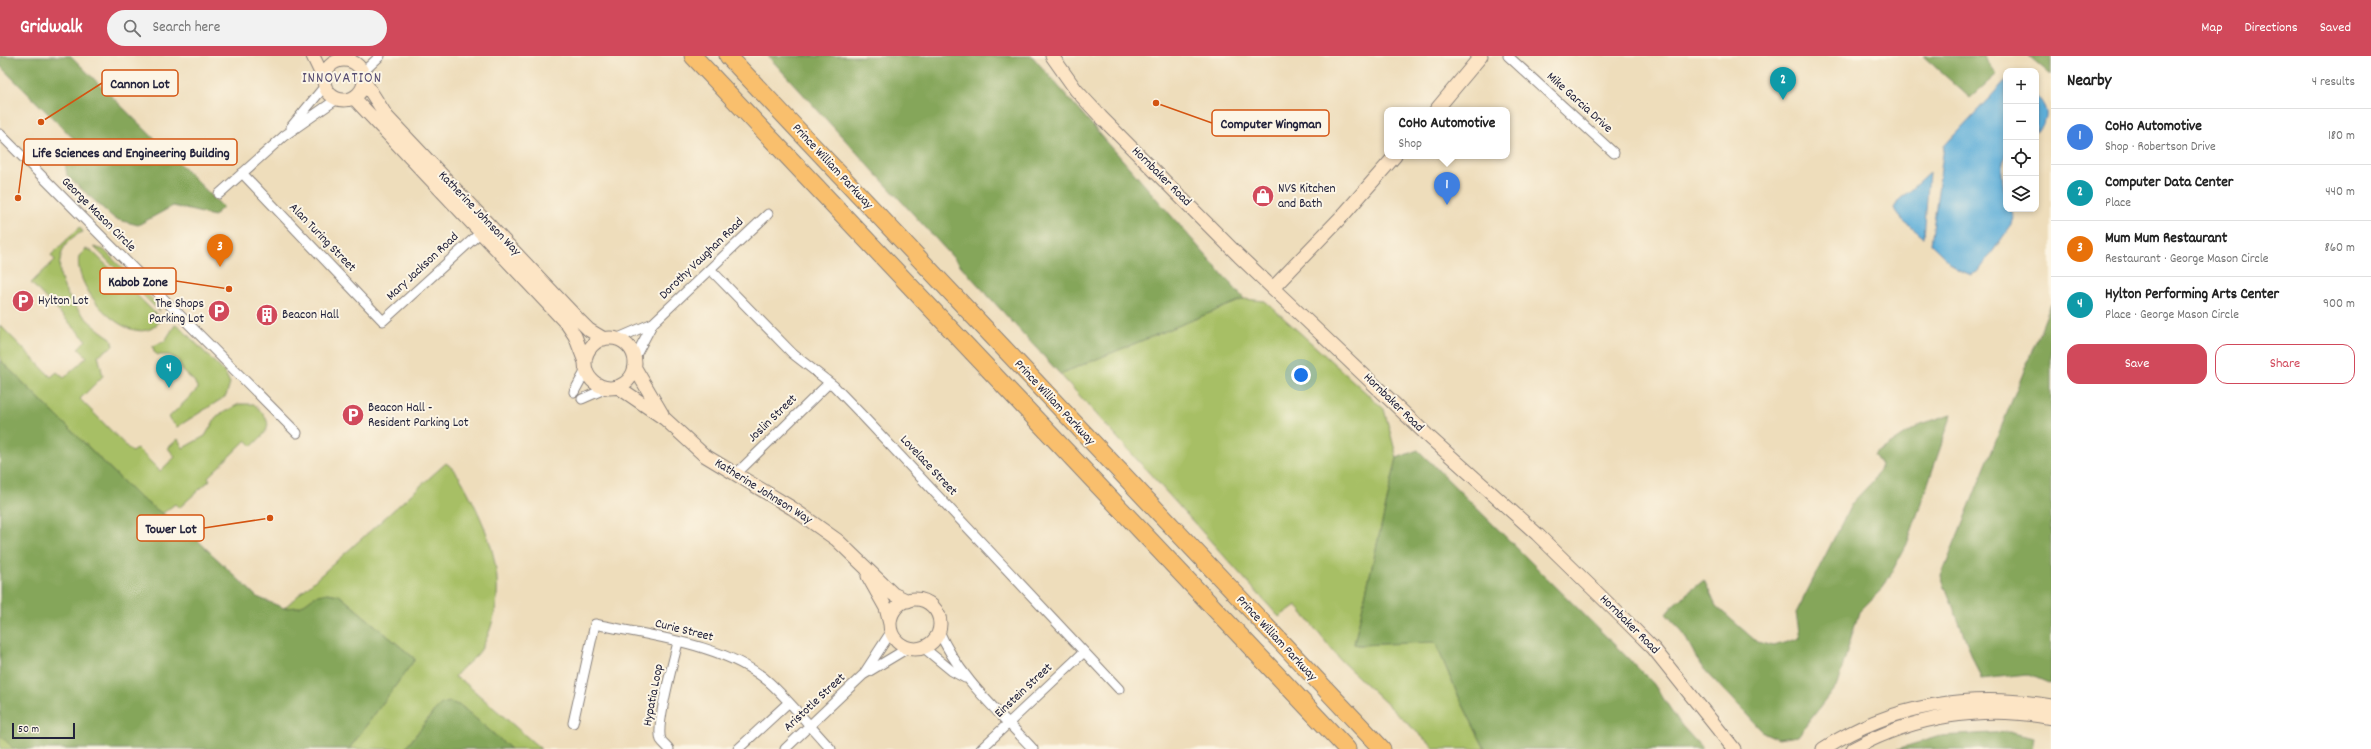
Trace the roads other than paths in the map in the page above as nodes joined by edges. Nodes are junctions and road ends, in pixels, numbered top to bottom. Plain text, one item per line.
1 (313, 56) edge
2 (380, 56) edge
3 (693, 56) edge
4 (728, 56) edge
5 (1052, 56) edge
6 (1481, 56) edge
7 (1508, 56) edge
8 (344, 58) edge
9 (363, 76) junction
10 (324, 82) junction
11 (354, 98) junction
12 (337, 99) junction
13 (1438, 107) edge
14 (0, 134) edge
15 (284, 136) junction
16 (1614, 153) dead end
17 (1392, 159) edge
18 (242, 173) junction
19 (219, 194) dead end
20 (768, 214) dead end
21 (480, 232) junction
22 (710, 269) junction
23 (1273, 288) junction
24 (383, 321) joint
25 (653, 323) junction
26 (610, 339) junction
27 (635, 363) junction
28 (585, 366) junction
29 (829, 382) junction
30 (612, 387) junction
31 (574, 392) dead end
32 (582, 399) dead end
33 (665, 419) junction
34 (297, 433) dead end
35 (736, 474) junction
36 (861, 564) junction
37 (908, 601) junction
38 (891, 628) junction
39 (939, 631) junction
40 (678, 642) junction
41 (908, 648) junction
42 (924, 648) junction
43 (1084, 652) junction
44 (863, 675) junction
45 (967, 678) junction
46 (1119, 689) dead end
47 (788, 703) junction
48 (2051, 706) edge
49 (2051, 718) edge
50 (573, 723) dead end
51 (1009, 723) junction
52 (809, 726) junction
53 (669, 749) edge
54 (738, 749) edge
55 (785, 749) edge
56 (831, 749) edge
57 (981, 749) edge
58 (1033, 749) edge
59 (1347, 749) edge
60 (1382, 749) edge
61 (1734, 749) edge
62 (1823, 749) edge
63 (1853, 749) edge

1 - 10 street
2 - 9 street
3 - 59 highway, Prince William Parkway
4 - 60 highway, Prince William Parkway
5 - 23 street, Hornbaker Road
6 - 13 street
7 - 16 street, Mike Garcia Drive
8 - 9 street
8 - 10 street
9 - 11 street
9 - 26 street, Katherine Johnson Way
10 - 12 street
10 - 15 street
11 - 12 street
11 - 21 street, Katherine Johnson Way
12 - 15 street
14 - 34 street, George Mason Circle
15 - 18 street
17 - 23 street
18 - 19 street
18 - 24 street, Alan Turing Street
20 - 22 street, Dorothy Vaughan Road
21 - 24 street, Mary Jackson Road
21 - 28 street, Katherine Johnson Way
22 - 25 street, Dorothy Vaughan Road
22 - 29 street, Lovelace Street
23 - 61 street, Hornbaker Road
25 - 26 street, Dorothy Vaughan Road
25 - 27 street, Dorothy Vaughan Road
26 - 27 street
26 - 28 street
27 - 30 street
27 - 33 street, Katherine Johnson Way
28 - 30 street
28 - 31 street
29 - 35 street, Joslin Street
29 - 43 street, Lovelace Street
30 - 32 street
30 - 33 street, Katherine Johnson Way
33 - 35 street, Katherine Johnson Way
35 - 36 street, Katherine Johnson Way
36 - 37 street, Katherine Johnson Way
36 - 38 street, Katherine Johnson Way
37 - 38 street
37 - 39 street
38 - 41 street
38 - 44 street, Aristotle Street
39 - 42 street
39 - 45 street
40 - 47 street, Curie Street
40 - 50 street, Curie Street
40 - 53 street, Hypatia Loop
41 - 42 street
41 - 44 street, Aristotle Street
42 - 45 street
43 - 46 street, Lovelace Street
43 - 51 street, Einstein Street
44 - 52 street, Aristotle Street
45 - 51 street
47 - 52 street, Curie Street
47 - 54 street
48 - 62 street
49 - 63 street
51 - 57 street, Einstein Street
51 - 58 street
52 - 55 street, Aristotle Street
52 - 56 street, Curie Street

